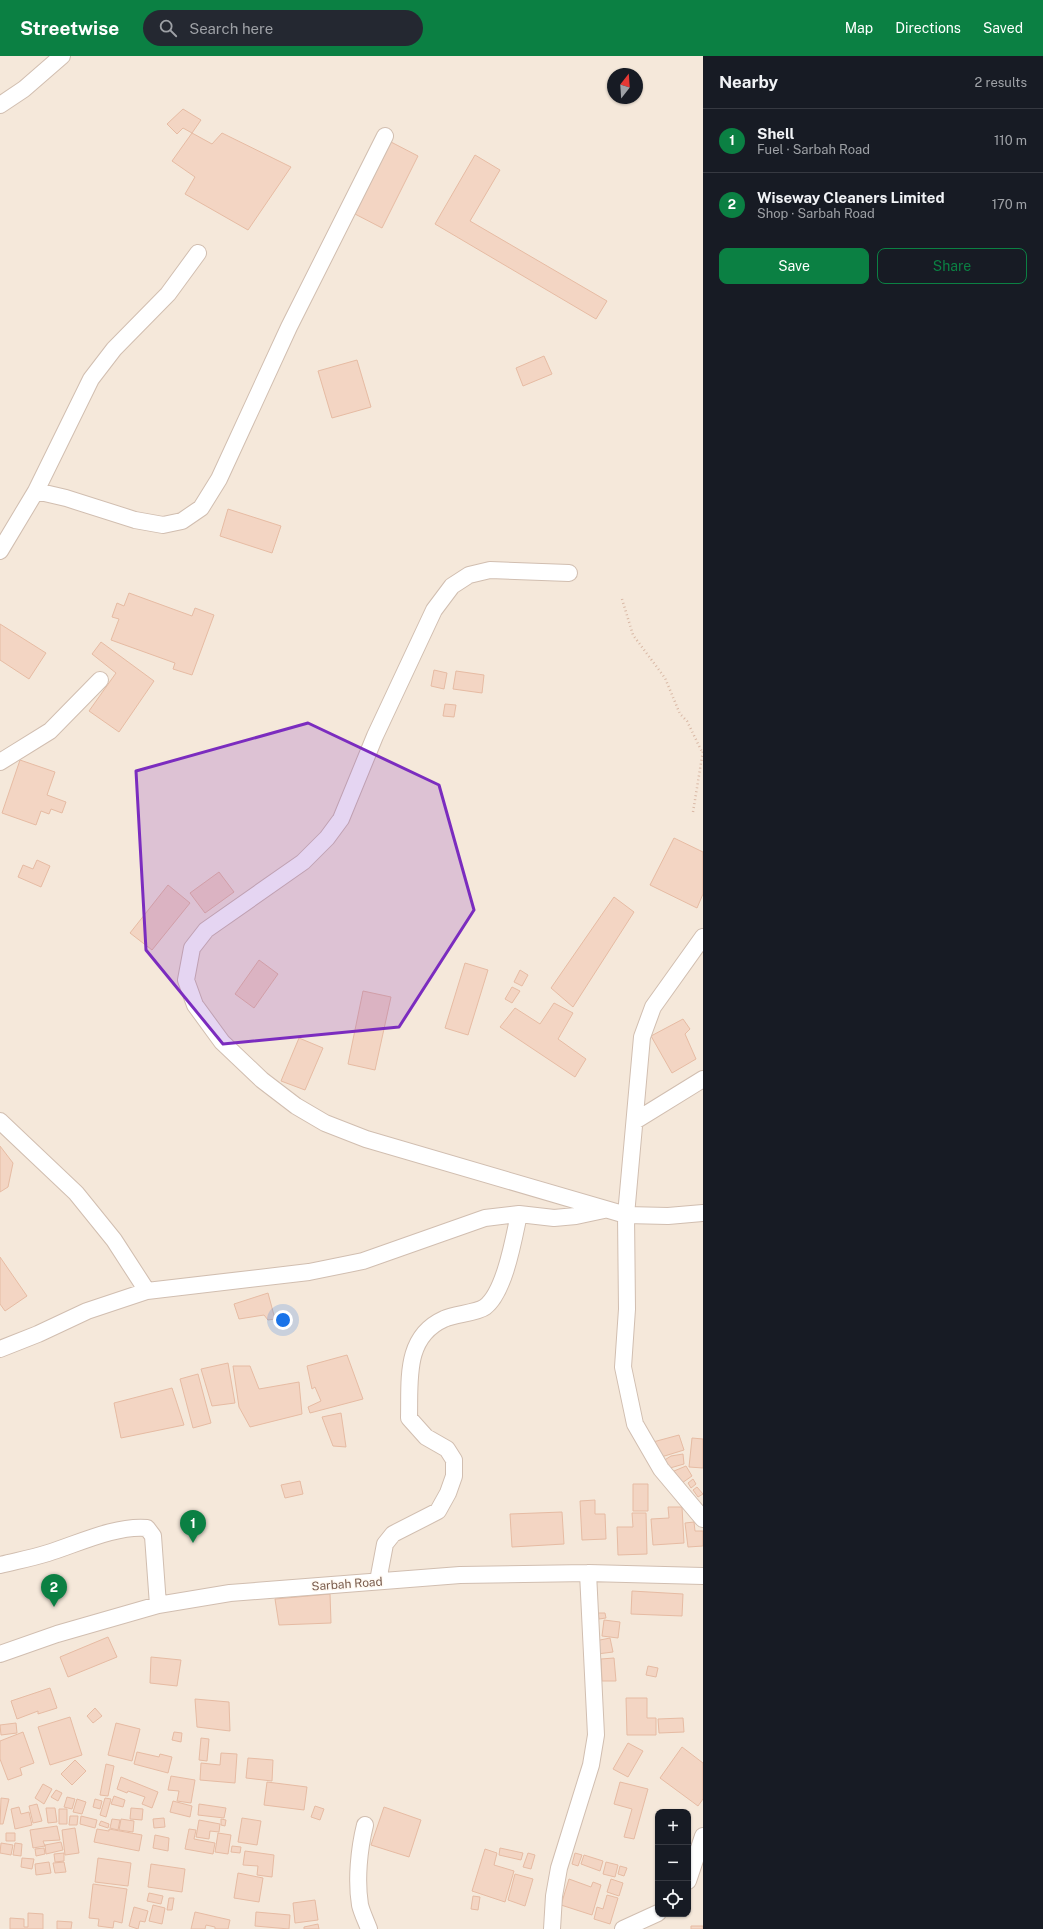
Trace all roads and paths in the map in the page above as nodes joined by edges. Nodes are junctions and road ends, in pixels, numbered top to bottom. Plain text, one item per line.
1 (62, 56) edge
2 (0, 105) edge
3 (385, 136) dead end
4 (198, 254) dead end
5 (36, 491) junction
6 (0, 551) edge
7 (569, 573) dead end
8 (622, 599) dead end
9 (100, 680) dead end
10 (703, 751) edge
11 (0, 762) edge
12 (693, 812) dead end
13 (703, 937) edge
14 (703, 1079) edge
15 (0, 1121) edge
16 (635, 1122) junction
17 (605, 1210) junction
18 (703, 1213) edge
19 (519, 1214) junction
20 (626, 1215) junction
21 (147, 1291) junction
22 (0, 1349) edge
23 (703, 1519) edge
24 (0, 1565) edge
25 (588, 1573) junction
26 (703, 1576) edge
27 (378, 1581) junction
28 (158, 1605) junction
29 (1, 1650) edge
30 (366, 1825) dead end
31 (703, 1836) edge
32 (691, 1872) edge
33 (655, 1914) edge
34 (369, 1929) edge
35 (552, 1929) edge
36 (623, 1929) edge

1 - 2 street
3 - 5 street
4 - 5 street
5 - 6 street
7 - 17 street
8 - 10 path
9 - 11 street
10 - 12 path
13 - 16 street
14 - 16 street
15 - 21 street
16 - 20 street
17 - 19 street
17 - 20 street
18 - 20 street
19 - 21 street
19 - 27 street
20 - 23 street
21 - 22 street
24 - 28 street
25 - 26 street, Sarbah Road
25 - 27 street, Sarbah Road
25 - 35 street
27 - 28 street, Sarbah Road
28 - 29 street, Sarbah Road
30 - 34 street
31 - 32 street
33 - 36 street

